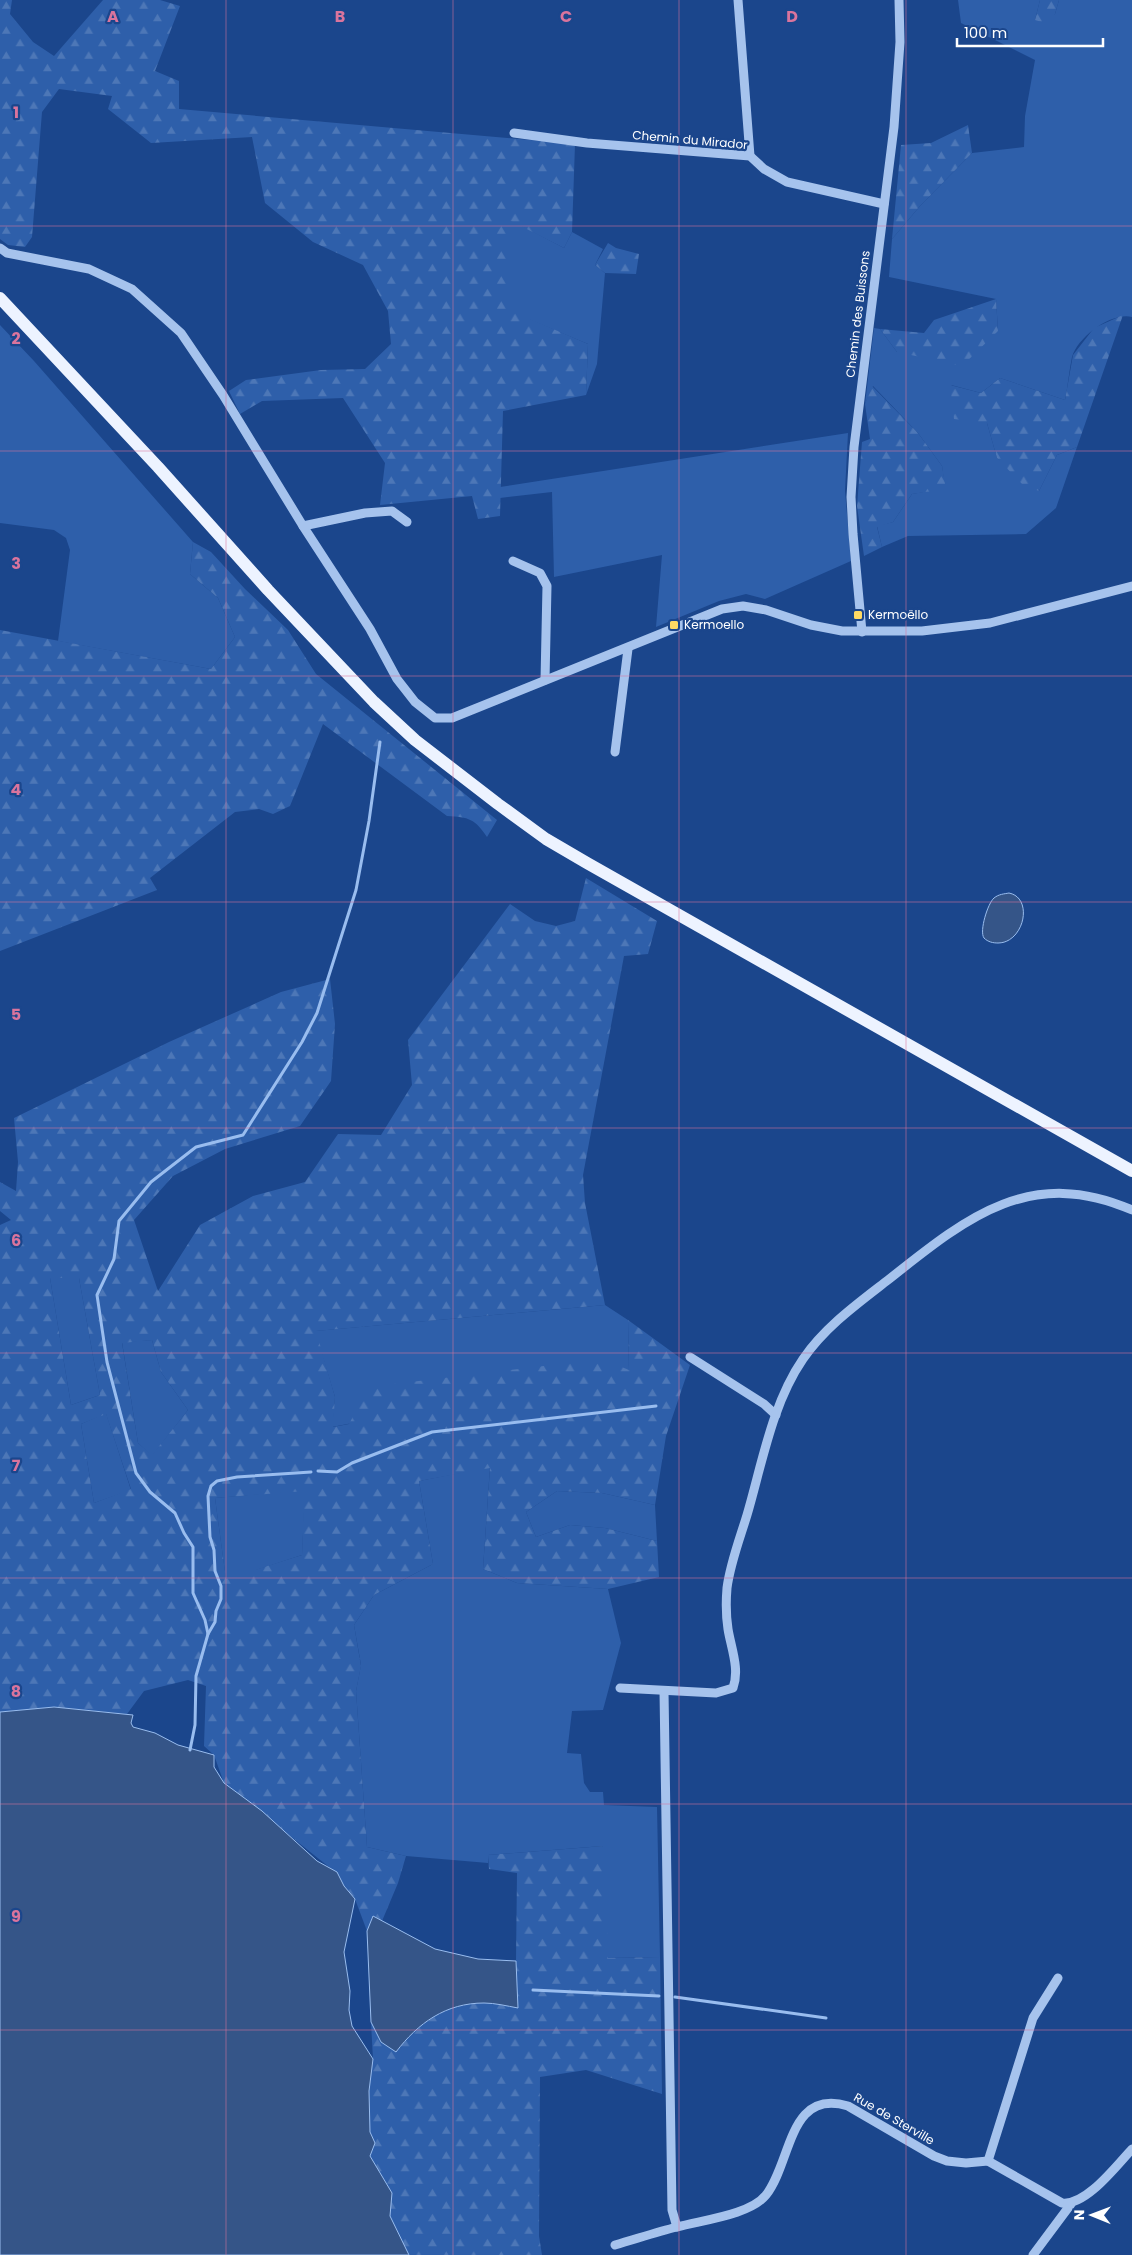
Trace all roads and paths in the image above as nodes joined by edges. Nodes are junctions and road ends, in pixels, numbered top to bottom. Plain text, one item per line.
1 (738, 0) edge
2 (899, 0) edge
3 (514, 133) dead end
4 (750, 156) junction
5 (884, 204) junction
6 (0, 248) edge
7 (0, 298) edge
8 (407, 522) dead end
9 (303, 526) junction
10 (513, 561) dead end
11 (1132, 586) edge
12 (862, 632) junction
13 (628, 648) junction
14 (545, 680) junction
15 (615, 752) dead end
16 (1132, 1171) edge
17 (1132, 1210) edge
18 (690, 1357) dead end
19 (776, 1415) junction
20 (620, 1688) dead end
21 (664, 1691) junction
22 (1058, 1978) dead end
23 (1132, 2149) edge
24 (988, 2161) junction
25 (1071, 2204) junction
26 (677, 2227) junction
27 (615, 2245) dead end
28 (1033, 2255) edge

1 - 4 street
2 - 5 street, Chemin des Buissons
3 - 4 street, Chemin du Mirador
4 - 5 street, Chemin du Mirador
5 - 12 street, Chemin des Buissons
6 - 9 street
7 - 16 main road
8 - 9 street
9 - 14 street
10 - 14 street
11 - 12 street
12 - 13 street
13 - 14 street
13 - 15 street
17 - 19 street
18 - 19 street
19 - 21 street
20 - 21 street
21 - 26 street
22 - 24 street
23 - 25 street
24 - 25 street
24 - 26 street, Rue de Sterville
25 - 28 street
26 - 27 street, Rue de Sterville

